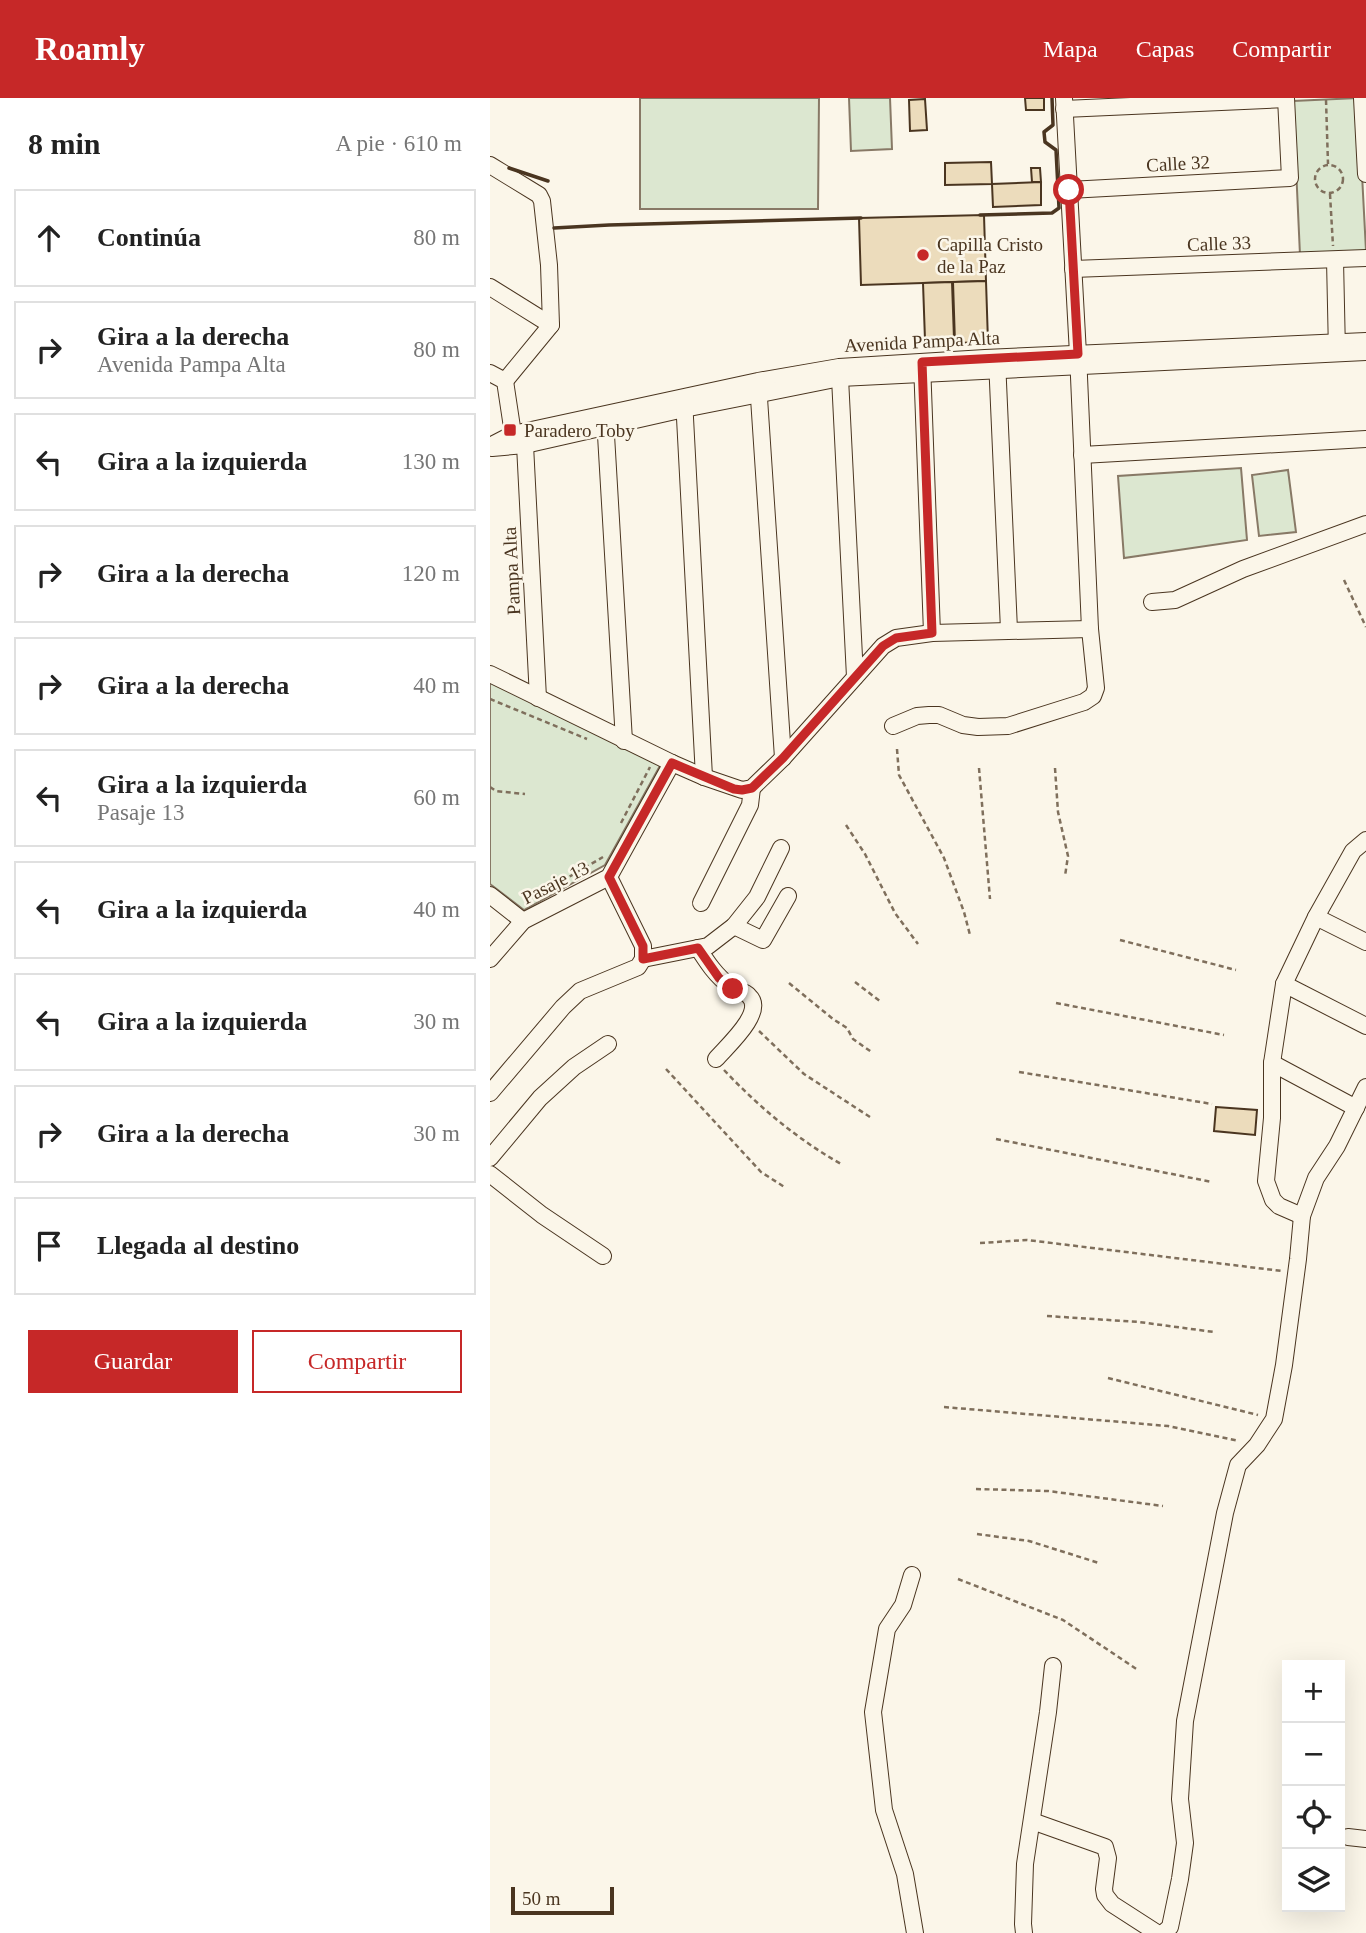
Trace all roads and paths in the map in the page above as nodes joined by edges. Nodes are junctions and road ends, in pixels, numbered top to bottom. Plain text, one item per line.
1 (1286, 98) edge
2 (1363, 98) edge
3 (1326, 100) dead end
4 (1064, 104) edge
5 (1328, 164) junction
6 (490, 165) edge
7 (1366, 174) edge
8 (1069, 190) junction
9 (1330, 194) junction
10 (1366, 258) edge
11 (1335, 260) junction
12 (1073, 269) junction
13 (490, 287) edge
14 (551, 325) junction
15 (1366, 341) edge
16 (1337, 348) junction
17 (1366, 352) edge
18 (1078, 360) junction
19 (997, 364) junction
20 (922, 367) junction
21 (490, 373) edge
22 (840, 378) junction
23 (505, 381) junction
24 (758, 387) junction
25 (684, 403) junction
26 (605, 421) junction
27 (519, 439) junction
28 (1366, 440) edge
29 (490, 447) edge
30 (1082, 455) junction
31 (1366, 524) edge
32 (1345, 580) dead end
33 (1153, 603) dead end
34 (1366, 627) edge
35 (1090, 629) junction
36 (1009, 630) junction
37 (932, 633) junction
38 (490, 674) edge
39 (855, 677) junction
40 (538, 698) junction
41 (490, 699) edge
42 (893, 726) dead end
43 (589, 740) dead end
44 (624, 741) junction
45 (897, 749) dead end
46 (783, 758) junction
47 (672, 763) junction
48 (650, 766) dead end
49 (979, 768) dead end
50 (1055, 768) dead end
51 (704, 777) junction
52 (490, 786) edge
53 (752, 788) junction
54 (525, 794) dead end
55 (621, 823) dead end
56 (846, 825) dead end
57 (1366, 840) edge
58 (781, 848) dead end
59 (1360, 855) edge
60 (603, 857) dead end
61 (1065, 876) dead end
62 (609, 877) junction
63 (490, 895) edge
64 (788, 896) dead end
65 (533, 898) dead end
66 (990, 899) dead end
67 (701, 903) dead end
68 (1316, 917) junction
69 (523, 921) junction
70 (734, 926) junction
71 (970, 936) dead end
72 (1120, 940) dead end
73 (1366, 942) edge
74 (918, 944) dead end
75 (698, 948) junction
76 (490, 959) edge
77 (643, 959) junction
78 (1236, 970) dead end
79 (855, 982) dead end
80 (789, 983) dead end
81 (1284, 984) junction
82 (881, 1002) dead end
83 (1056, 1003) dead end
84 (749, 1022) junction
85 (1366, 1026) edge
86 (1224, 1035) dead end
87 (608, 1044) dead end
88 (873, 1053) dead end
89 (716, 1059) joint
90 (1272, 1063) junction
91 (666, 1069) dead end
92 (1019, 1072) dead end
93 (1366, 1087) edge
94 (490, 1093) edge
95 (1212, 1104) dead end
96 (1356, 1108) junction
97 (870, 1117) dead end
98 (996, 1139) dead end
99 (490, 1158) edge
100 (841, 1164) dead end
101 (490, 1174) edge
102 (1212, 1182) dead end
103 (786, 1188) dead end
104 (1302, 1216) junction
105 (980, 1244) dead end
106 (603, 1256) dead end
107 (1295, 1273) junction
108 (1047, 1316) dead end
109 (1214, 1332) dead end
110 (1108, 1378) dead end
111 (944, 1407) dead end
112 (1274, 1419) junction
113 (1257, 1445) junction
114 (976, 1489) dead end
115 (1163, 1506) dead end
116 (977, 1534) dead end
117 (1099, 1563) dead end
118 (912, 1575) dead end
119 (958, 1579) dead end
120 (1053, 1666) dead end
121 (1138, 1670) dead end
122 (1032, 1821) junction
123 (1348, 1837) dead end
124 (1366, 1839) edge
125 (915, 1933) edge
126 (1024, 1933) edge
127 (1157, 1933) edge
128 (1163, 1933) edge

1 - 4 street
1 - 8 street, Calle 32
2 - 7 street
3 - 5 path
4 - 8 street
5 - 9 path
5 - 9 path
6 - 14 street
8 - 12 street
9 - 11 path
10 - 11 street, Calle 33
11 - 12 street, Calle 33
11 - 16 street
12 - 18 street
13 - 14 street
14 - 23 street
15 - 16 street, Avenida Pampa Alta
16 - 17 street, Avenida Pampa Alta
16 - 18 street, Avenida Pampa Alta
18 - 19 street, Avenida Pampa Alta
18 - 30 street
19 - 20 street, Avenida Pampa Alta
19 - 36 street
20 - 22 street, Avenida Pampa Alta
20 - 24 street, Avenida Pampa Alta
20 - 37 street
21 - 23 street
22 - 24 street, Avenida Pampa Alta
22 - 39 street
23 - 27 street, Pampa Alta
24 - 25 street, Avenida Pampa Alta
24 - 46 street
25 - 26 street, Avenida Pampa Alta
25 - 51 street
26 - 27 street, Avenida Pampa Alta
26 - 44 street
27 - 29 street, Avenida Pampa Alta
27 - 40 street, Pampa Alta
28 - 30 street
30 - 35 street
31 - 33 street
32 - 34 path
35 - 36 street
35 - 42 street
36 - 37 street
37 - 39 street
38 - 40 street
39 - 46 street
40 - 44 street
41 - 43 path
44 - 47 street
45 - 71 path
46 - 53 street
47 - 51 street
47 - 62 street, Pasaje 13
48 - 55 path
49 - 66 path
50 - 61 path
51 - 53 street
52 - 54 path
53 - 67 street
56 - 74 path
57 - 59 street
58 - 70 street
59 - 68 street
60 - 65 path
62 - 69 street, Pasaje 13
62 - 77 street
63 - 69 street
64 - 70 street
68 - 73 street
68 - 81 street
69 - 76 street, Pasaje 13
70 - 75 street
72 - 78 path
75 - 77 street
75 - 84 street
77 - 94 street
79 - 82 path
80 - 88 path
81 - 85 street
81 - 90 street
83 - 86 path
84 - 89 street
84 - 97 path
87 - 99 street
89 - 100 path
90 - 96 street
90 - 104 street
91 - 103 path
92 - 95 path
93 - 96 street
96 - 104 street
98 - 102 path
101 - 106 street
104 - 107 street
105 - 107 path
107 - 112 street
108 - 109 path
110 - 112 path
111 - 113 path
112 - 113 street
113 - 128 street
114 - 115 path
116 - 117 path
118 - 125 street
119 - 121 path
120 - 122 street
122 - 126 street
122 - 127 street
123 - 124 street

